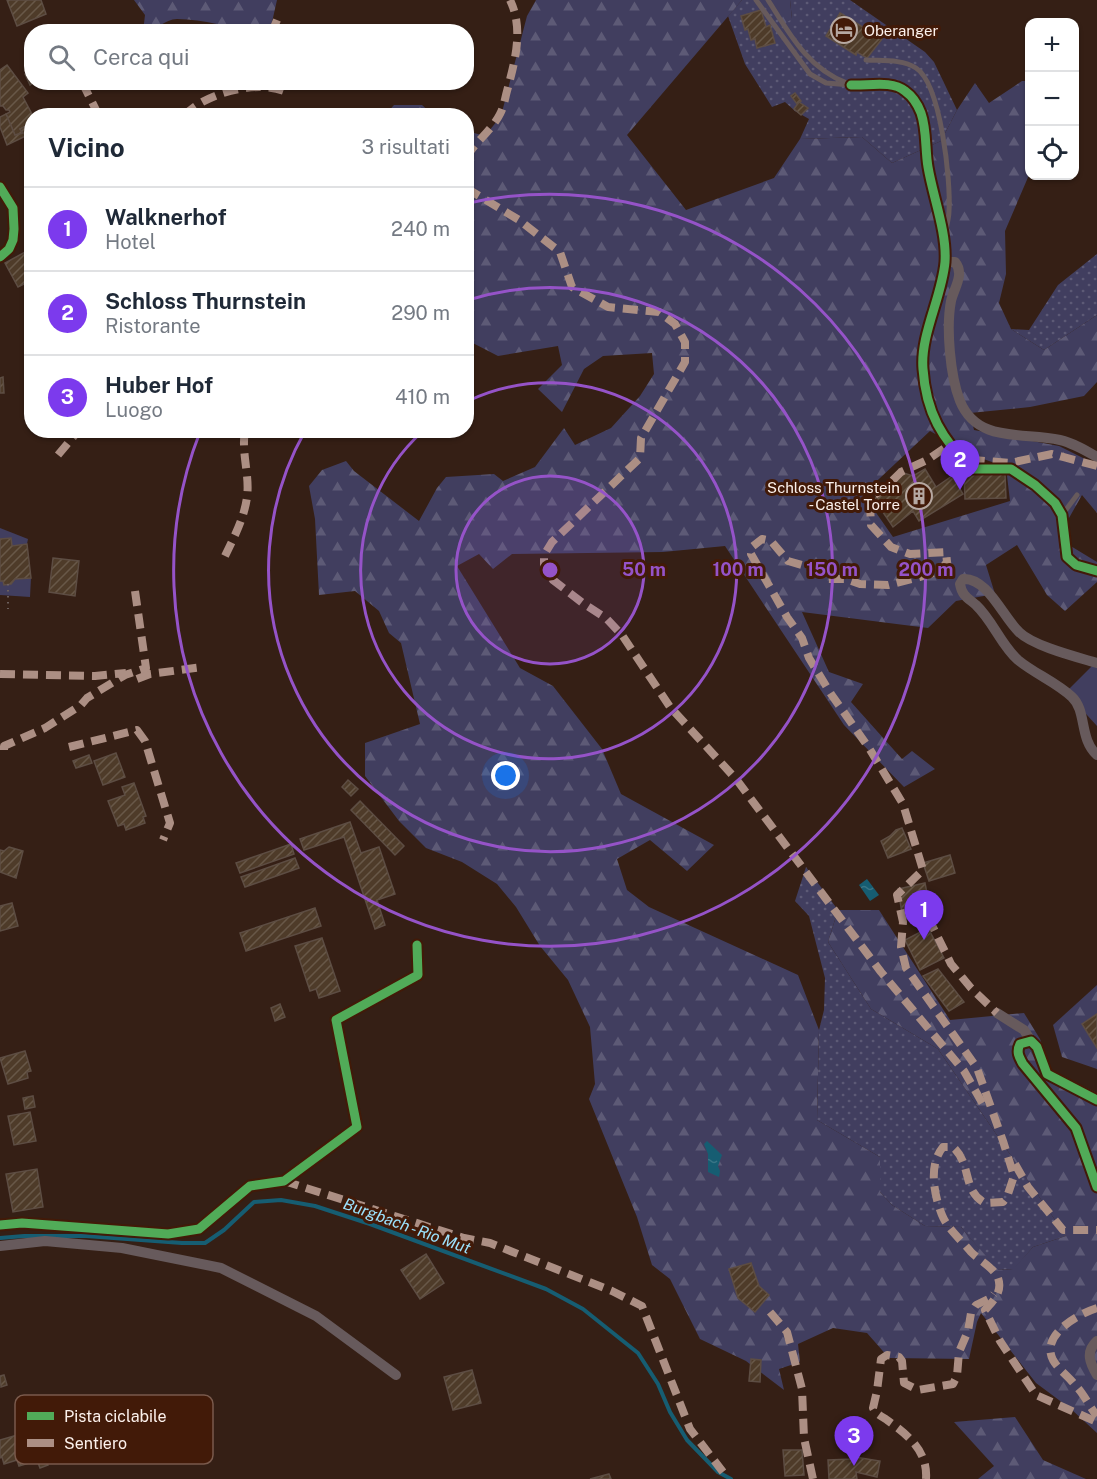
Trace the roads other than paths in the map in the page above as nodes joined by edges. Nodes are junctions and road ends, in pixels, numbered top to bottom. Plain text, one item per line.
1 (756, 0) edge
2 (768, 0) edge
3 (866, 60) dead end
4 (851, 85) junction
5 (0, 187) edge
6 (943, 242) junction
7 (0, 257) edge
8 (945, 262) junction
9 (1097, 457) edge
10 (1077, 495) dead end
11 (1062, 515) junction
12 (1097, 571) edge
13 (1097, 663) edge
14 (1097, 755) edge
15 (417, 945) dead end
16 (997, 1013) dead end
17 (1031, 1041) junction
18 (1097, 1100) edge
19 (1097, 1186) edge
20 (0, 1225) edge
21 (0, 1246) edge
22 (1097, 1341) edge
23 (396, 1375) dead end
24 (1097, 1376) edge

1 - 4 lane
2 - 4 lane
3 - 6 lane
4 - 6 street
5 - 7 street
6 - 8 street
8 - 9 street
8 - 11 street
10 - 11 lane
11 - 12 street
13 - 14 street
15 - 20 street
16 - 17 street
17 - 18 street
17 - 19 street
21 - 23 street
22 - 24 street

